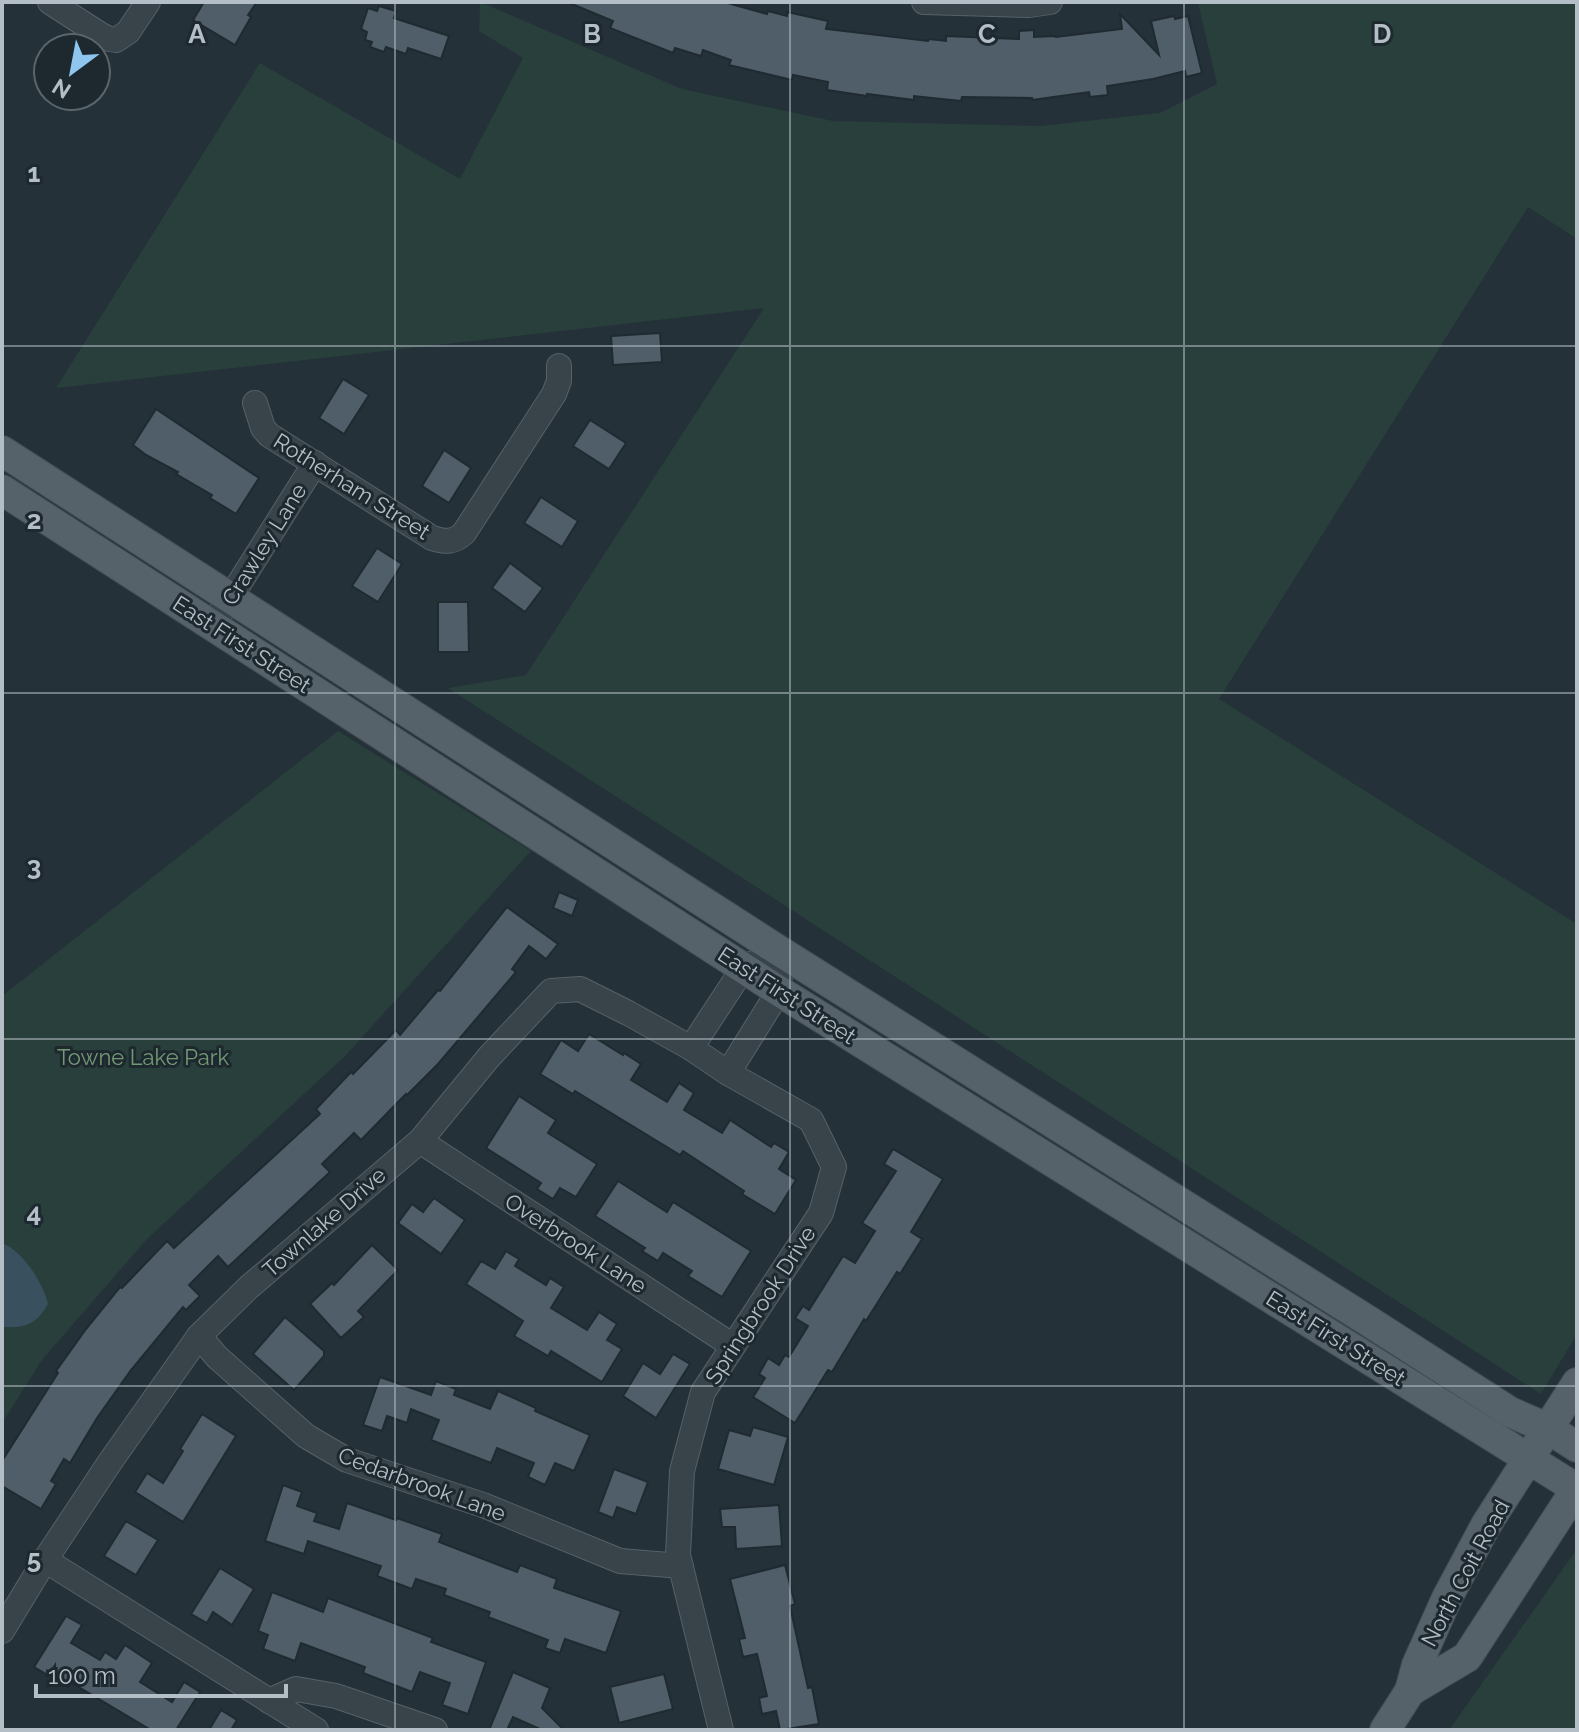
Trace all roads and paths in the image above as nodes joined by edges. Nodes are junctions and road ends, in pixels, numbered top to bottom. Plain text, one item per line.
1 (50, 2) edge
2 (148, 2) edge
3 (924, 2) edge
4 (1050, 2) edge
5 (559, 366) dead end
6 (255, 403) dead end
7 (2, 451) edge
8 (315, 463) junction
9 (2, 490) edge
10 (231, 596) junction
11 (213, 625) junction
12 (781, 952) junction
13 (744, 967) junction
14 (779, 991) junction
15 (691, 1048) junction
16 (728, 1073) junction
17 (420, 1141) junction
18 (199, 1336) junction
19 (733, 1346) junction
20 (1577, 1383) edge
21 (1549, 1429) junction
22 (1577, 1447) edge
23 (1529, 1459) junction
24 (1577, 1489) edge
25 (45, 1560) junction
26 (681, 1566) junction
27 (2, 1631) edge
28 (1410, 1691) junction
29 (269, 1701) junction
30 (316, 1730) edge
31 (435, 1730) edge
32 (721, 1730) edge
33 (1385, 1730) edge

1 - 2 street
3 - 4 street
5 - 8 street, Rotherham Street
6 - 8 street, Rotherham Street
7 - 10 main road, East First Street
8 - 10 street, Crawley Lane
9 - 11 main road, East First Street
10 - 11 street, Crawley Lane
10 - 12 main road, East First Street
11 - 13 main road, East First Street
12 - 13 street
12 - 14 street
12 - 21 main road, East First Street
13 - 14 main road, East First Street
13 - 15 street
14 - 16 street
14 - 23 main road, East First Street
15 - 16 street, Townlake Drive
15 - 17 street, Townlake Drive
16 - 19 street, Springbrook Drive
17 - 18 street, Townlake Drive
17 - 19 street, Overbrook Lane
18 - 25 street, Townlake Drive
18 - 26 street, Cedarbrook Lane
19 - 26 street, Springbrook Drive
20 - 21 main road, North Coit Road
21 - 22 main road, East First Street
21 - 23 main road, North Coit Road
23 - 24 main road, East First Street
23 - 28 main road, North Coit Road
24 - 28 main road, North Coit Road
25 - 27 street, Townlake Drive
25 - 29 street
26 - 32 street, Springbrook Drive
28 - 33 main road, North Coit Road
29 - 30 street
29 - 31 street

